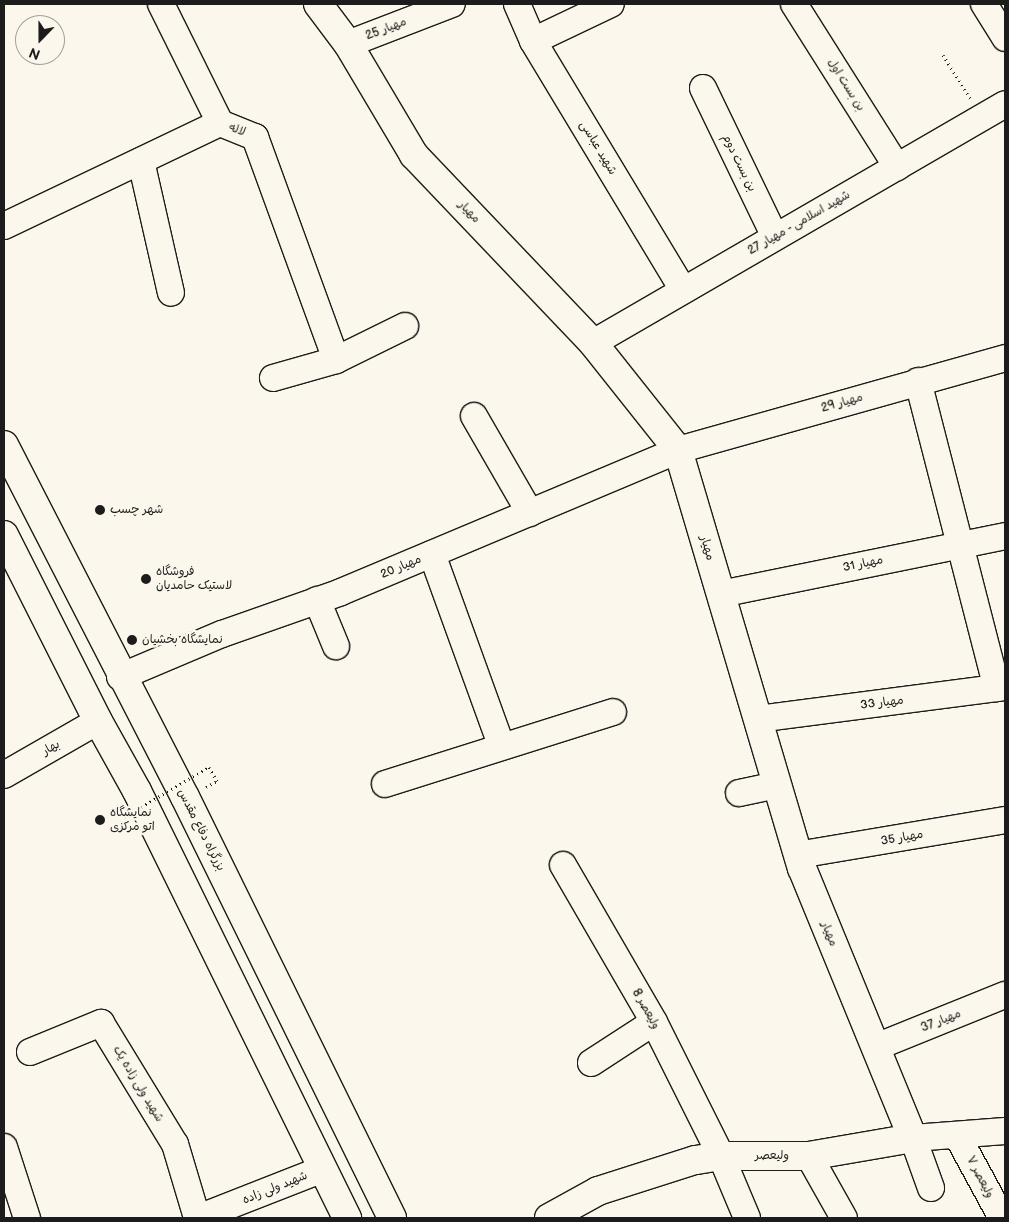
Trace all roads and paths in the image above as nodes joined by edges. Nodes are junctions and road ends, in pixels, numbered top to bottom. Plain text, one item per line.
1 (161, 4) edge
2 (318, 4) edge
3 (452, 4) edge
4 (517, 4) edge
5 (611, 4) edge
6 (794, 4) edge
7 (984, 4) edge
8 (1005, 38) edge
9 (533, 40) junction
10 (348, 44) junction
11 (943, 55) dead end
12 (703, 88) dead end
13 (1005, 104) edge
14 (982, 117) junction
15 (220, 123) junction
16 (141, 161) junction
17 (897, 166) junction
18 (4, 226) edge
19 (775, 237) junction
20 (683, 290) junction
21 (170, 293) dead end
22 (406, 326) dead end
23 (593, 343) junction
24 (1005, 358) edge
25 (336, 360) junction
26 (273, 378) dead end
27 (918, 381) junction
28 (474, 416) dead end
29 (4, 445) edge
30 (678, 450) junction
31 (530, 513) junction
32 (4, 535) edge
33 (1005, 536) edge
34 (961, 544) junction
35 (432, 554) junction
36 (721, 594) junction
37 (317, 600) junction
38 (336, 646) dead end
39 (120, 677) junction
40 (1001, 688) edge
41 (613, 712) dead end
42 (758, 719) junction
43 (98, 721) junction
44 (501, 745) junction
45 (4, 775) edge
46 (217, 781) dead end
47 (386, 784) dead end
48 (778, 785) junction
49 (739, 793) dead end
50 (124, 817) dead end
51 (1005, 820) edge
52 (798, 855) junction
53 (563, 865) dead end
54 (1005, 995) edge
55 (654, 1022) junction
56 (876, 1047) junction
57 (30, 1052) dead end
58 (590, 1063) dead end
59 (1005, 1131) edge
60 (958, 1137) junction
61 (913, 1138) junction
62 (4, 1147) edge
63 (721, 1156) junction
64 (809, 1156) junction
65 (323, 1169) junction
66 (931, 1188) dead end
67 (27, 1218) edge
68 (197, 1218) edge
69 (347, 1218) edge
70 (392, 1218) edge
71 (549, 1218) edge
72 (747, 1218) edge
73 (844, 1218) edge
74 (1002, 1218) edge

1 - 15 street
2 - 10 main road, مهیار
3 - 10 street, مهیار 25
4 - 9 street, شهید عباسی
5 - 9 street
6 - 17 street, بن بست اول
7 - 8 street
9 - 20 street, شهید عباسی
10 - 23 main road, مهیار
11 - 14 path
12 - 19 street, بن بست دوم
13 - 14 street, شهید اسلامی - مهیار 27
14 - 17 street, شهید اسلامی - مهیار 27
15 - 16 street, لاله
15 - 25 street, لاله
16 - 18 street, لاله
16 - 21 street
17 - 19 street, شهید اسلامی - مهیار 27
19 - 20 street, شهید اسلامی - مهیار 27
20 - 23 street, شهید اسلامی - مهیار 27
22 - 25 street
23 - 30 main road, مهیار
24 - 27 street, مهیار 29
25 - 26 street
27 - 30 street, مهیار 29
27 - 34 street
28 - 31 street
29 - 39 main road, بزرگراه دفاع مقدس
30 - 31 street, مهیار 20
30 - 36 main road, مهیار
31 - 35 street, مهیار 20
32 - 43 main road
33 - 34 street, مهیار 31
34 - 36 street, مهیار 31
34 - 40 street
35 - 37 street, مهیار 20
35 - 44 street
36 - 42 main road, مهیار
37 - 38 street
37 - 39 street, مهیار 20
39 - 70 main road, بزرگراه دفاع مقدس
40 - 42 street, مهیار 33
41 - 44 street
42 - 48 main road, مهیار
43 - 45 street, بهار
43 - 65 main road
44 - 47 street
46 - 50 path, bridge
48 - 49 street
48 - 52 main road, مهیار
51 - 52 street, مهیار 35
52 - 56 main road, مهیار
53 - 55 street, ولیعصر 8
54 - 56 street, مهیار 37
55 - 58 street
55 - 63 street, ولیعصر 8
56 - 61 main road, مهیار
57 - 68 street, شهید ولی زاده یک
59 - 60 street, ولیعصر
60 - 61 street, ولیعصر
60 - 74 street, ولیعصر ۷
61 - 64 main road, ولیعصر
61 - 66 street, مهیار
62 - 67 street
63 - 64 main road, ولیعصر
63 - 71 main road, ولیعصر
63 - 72 street, ولیعصر 8
64 - 73 street
65 - 68 street, شهید ولی زاده
65 - 69 main road

